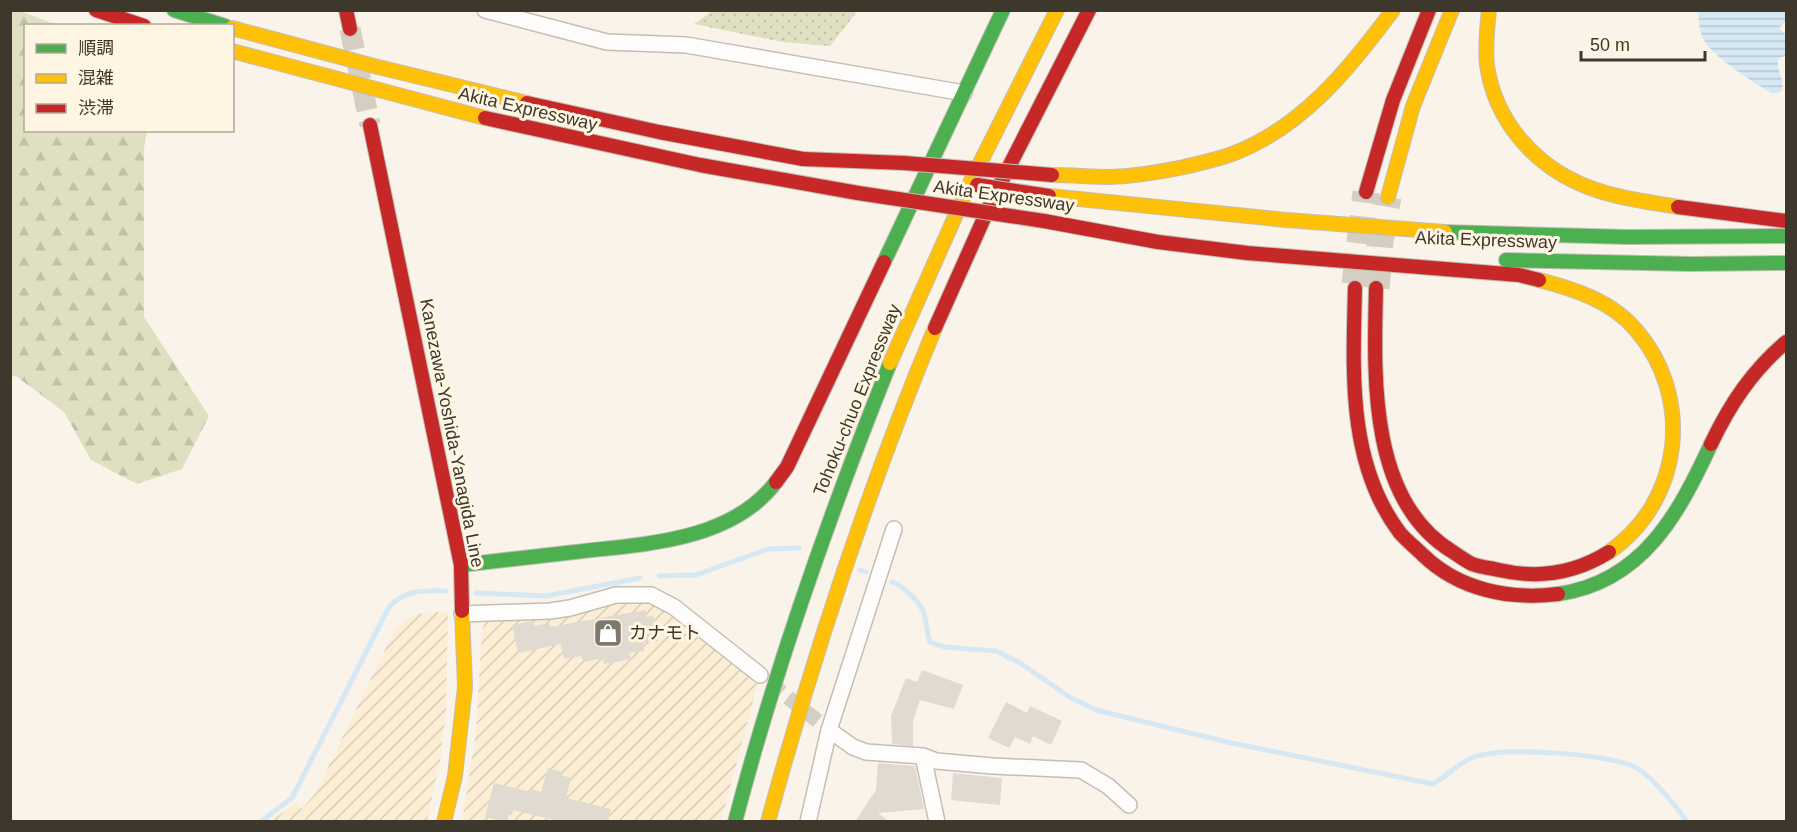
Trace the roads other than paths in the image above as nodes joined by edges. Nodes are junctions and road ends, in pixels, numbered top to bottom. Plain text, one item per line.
1 (96, 10) edge
2 (174, 10) edge
3 (346, 10) edge
4 (485, 10) edge
5 (1003, 10) edge
6 (1058, 10) edge
7 (1089, 10) edge
8 (1393, 10) edge
9 (1429, 10) edge
10 (1452, 10) edge
11 (1489, 10) edge
12 (138, 24) edge
13 (219, 24) edge
14 (234, 28) edge
15 (350, 29) tunnel mouth
16 (234, 52) edge
17 (964, 93) junction
18 (370, 125) tunnel mouth
19 (803, 159) junction
20 (1366, 192) tunnel mouth
21 (1388, 197) tunnel mouth
22 (1786, 220) edge
23 (1044, 221) junction
24 (1786, 236) edge
25 (1786, 263) edge
26 (1354, 288) tunnel mouth
27 (1376, 288) tunnel mouth
28 (1786, 342) edge
29 (894, 529) dead end
30 (461, 565) junction
31 (462, 614) junction
32 (760, 675) tunnel mouth
33 (829, 730) junction
34 (923, 756) junction
35 (1129, 805) dead end
36 (444, 822) edge
37 (735, 822) edge
38 (768, 822) edge
39 (808, 822) edge
40 (937, 822) edge

1 - 12 main road
2 - 13 main road
3 - 15 main road
4 - 17 street
5 - 17 main road
6 - 37 main road, Tohoku-chuo Expressway
7 - 38 main road
8 - 19 main road, bridge
9 - 20 main road
10 - 21 main road
11 - 22 main road
14 - 19 main road, Akita Expressway
16 - 23 main road, Akita Expressway, bridge
17 - 30 main road
18 - 30 main road, Kanezawa-Yoshida-Yanagida Line
19 - 24 main road, Akita Expressway, bridge
23 - 25 main road, Akita Expressway
23 - 27 main road
26 - 28 main road
29 - 33 street
30 - 31 main road, Kanezawa-Yoshida-Yanagida Line
31 - 32 street
31 - 36 main road, Kanezawa-Yoshida-Yanagida Line
33 - 34 street
33 - 39 street
34 - 35 street
34 - 40 street

